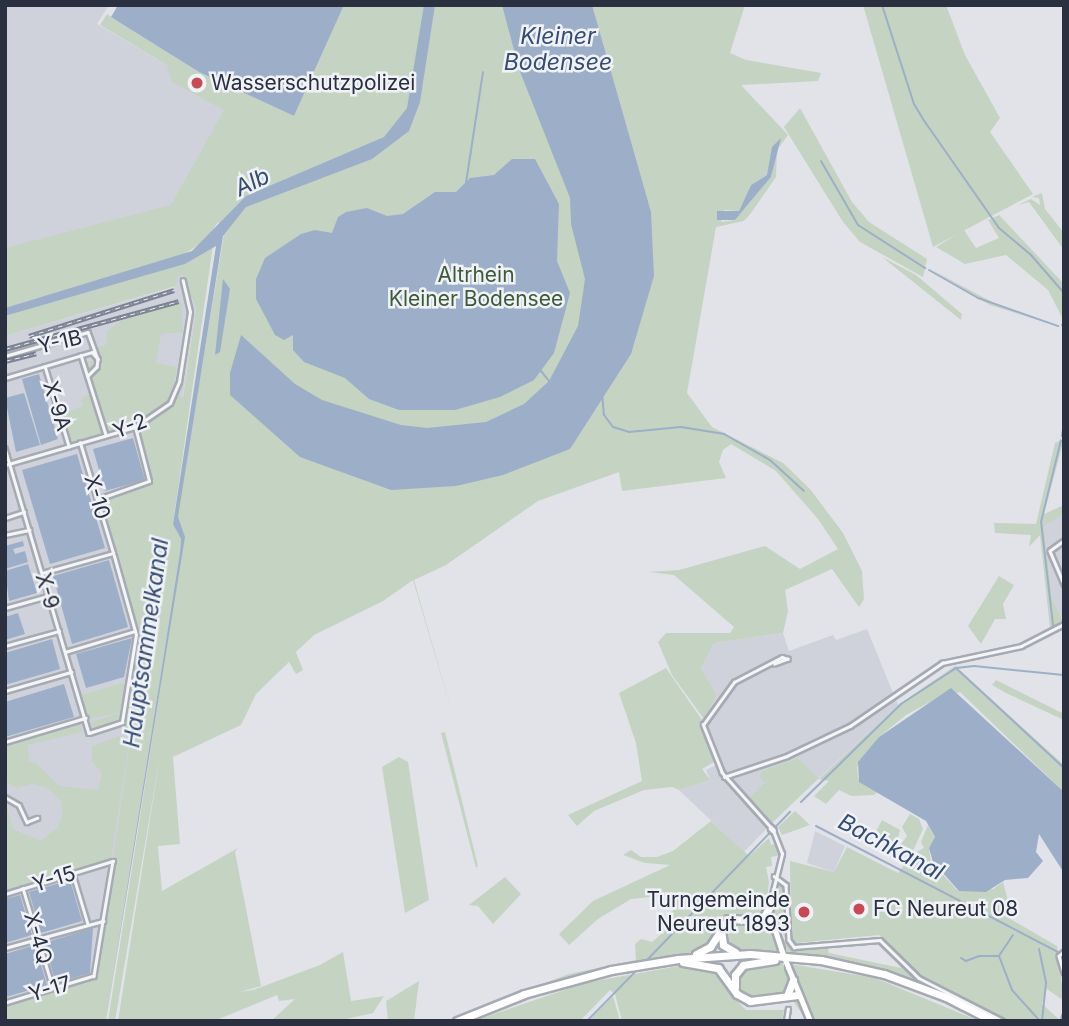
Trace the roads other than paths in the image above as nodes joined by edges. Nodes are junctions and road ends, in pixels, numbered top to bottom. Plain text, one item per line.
1 (183, 281) dead end
2 (81, 355) junction
3 (5, 356) edge
4 (98, 359) junction
5 (46, 366) junction
6 (88, 376) junction
7 (5, 378) edge
8 (135, 427) junction
9 (106, 435) junction
10 (80, 443) junction
11 (69, 446) junction
12 (5, 448) edge
13 (8, 464) edge
14 (98, 499) junction
15 (24, 512) junction
16 (5, 518) edge
17 (29, 530) junction
18 (5, 535) edge
19 (1064, 541) edge
20 (113, 554) junction
21 (42, 573) junction
22 (1064, 584) edge
23 (48, 596) junction
24 (5, 603) edge
25 (6, 608) edge
26 (1064, 624) edge
27 (59, 631) junction
28 (135, 631) junction
29 (5, 646) edge
30 (65, 652) junction
31 (775, 664) dead end
32 (71, 672) junction
33 (5, 691) edge
34 (85, 718) junction
35 (89, 733) joint
36 (5, 741) edge
37 (724, 776) junction
38 (5, 797) edge
39 (37, 818) dead end
40 (73, 873) junction
41 (774, 877) junction
42 (23, 888) junction
43 (5, 894) edge
44 (769, 908) junction
45 (102, 921) junction
46 (761, 921) junction
47 (772, 923) junction
48 (88, 924) junction
49 (38, 938) junction
50 (5, 948) edge
51 (1061, 953) edge
52 (750, 954) junction
53 (685, 960) junction
54 (775, 960) junction
55 (639, 967) junction
56 (1064, 972) edge
57 (793, 980) joint
58 (53, 988) junction
59 (794, 993) junction
60 (5, 1003) edge
61 (788, 1009) dead end
62 (457, 1021) edge
63 (468, 1021) edge
64 (786, 1021) edge
65 (810, 1021) edge
66 (984, 1021) edge
67 (993, 1021) edge
68 (1003, 1021) edge

1 - 8 street, Y-2
2 - 4 street
2 - 5 street
2 - 6 street
3 - 4 street, Y-1B
4 - 6 street
5 - 7 street
5 - 11 street, X-9A
6 - 9 street
8 - 9 street, Y-2
8 - 14 street
9 - 10 street, Y-2
10 - 11 street, Y-2
10 - 14 street, X-10
11 - 13 street, Y-2
12 - 13 street, X-9
13 - 15 street, X-9
14 - 20 street, X-10
15 - 16 street
15 - 17 street, X-9
17 - 18 street
17 - 21 street, X-9
19 - 22 street
20 - 21 street
20 - 28 street, X-10
21 - 23 street, X-9
23 - 25 street
23 - 27 street, X-9
24 - 25 street
26 - 37 street
27 - 29 street
27 - 30 street, X-9
28 - 30 street
28 - 35 street, X-10
30 - 32 street, X-9
31 - 37 street
32 - 33 street
32 - 34 street, X-9
34 - 35 street, X-9
34 - 36 street
37 - 41 street
38 - 39 street
40 - 42 street, Y-15
40 - 45 street, Y-15
40 - 48 street
41 - 44 street
41 - 68 street
42 - 43 street, Y-15
42 - 49 street, X-4Q
44 - 46 highway
44 - 47 street
45 - 48 street
45 - 58 street, Y-17
46 - 47 highway
46 - 53 highway
47 - 52 highway
47 - 57 main road, bridge
48 - 49 street
49 - 50 street
49 - 58 street, X-4Q
51 - 56 street
52 - 53 highway
52 - 67 highway
53 - 54 highway
53 - 55 highway
53 - 59 highway
54 - 59 highway
54 - 66 highway
55 - 62 highway
55 - 63 highway
57 - 59 highway
58 - 60 street, Y-17
59 - 65 main road
61 - 64 street

